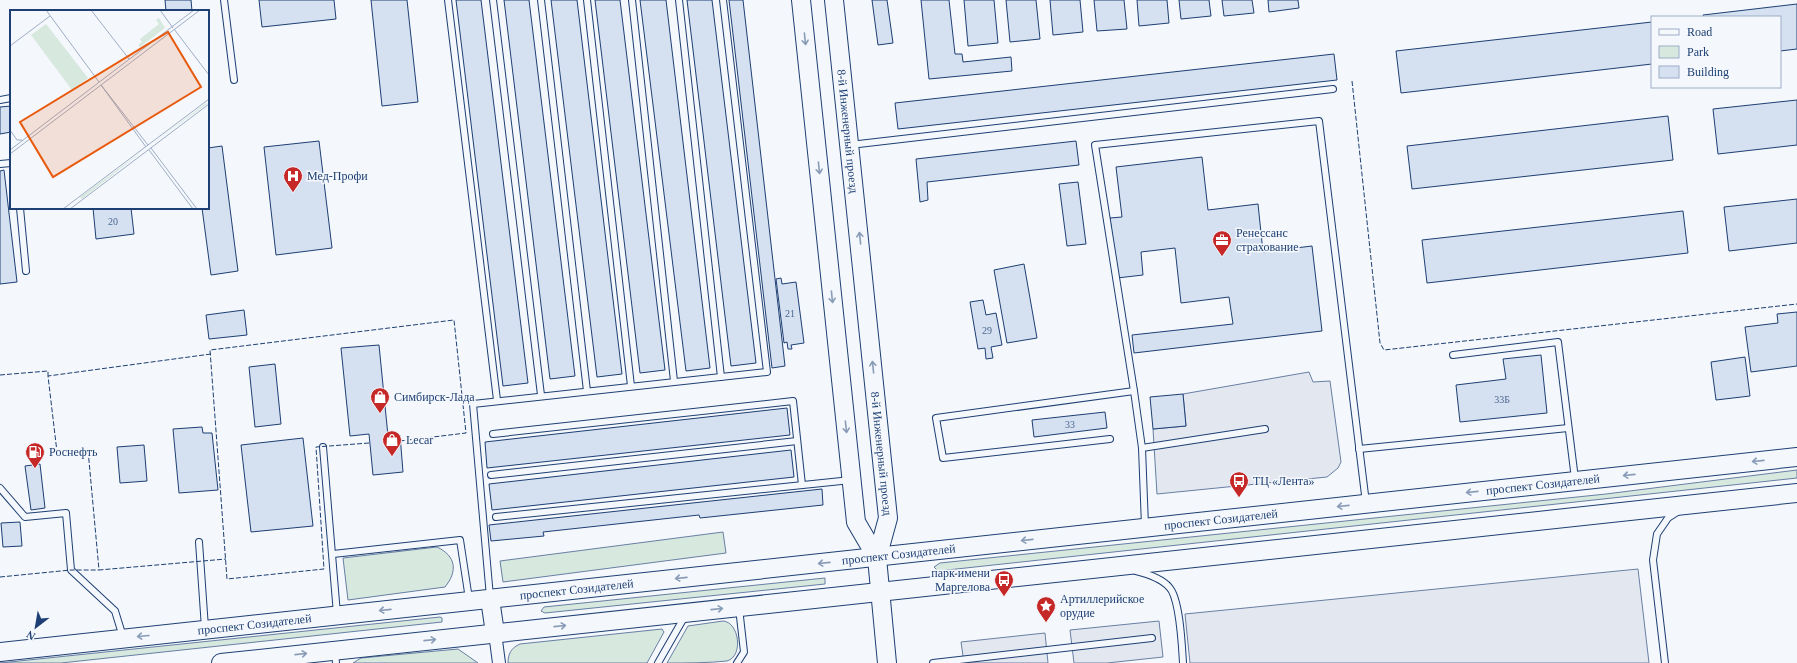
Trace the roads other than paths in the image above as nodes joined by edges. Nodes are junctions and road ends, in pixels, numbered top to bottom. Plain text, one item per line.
1 (224, 0) edge
2 (448, 0) edge
3 (493, 0) edge
4 (541, 0) edge
5 (587, 0) edge
6 (632, 0) edge
7 (679, 0) edge
8 (723, 0) edge
9 (801, 0) edge
10 (834, 0) edge
11 (234, 80) dead end
12 (1333, 89) dead end
13 (10, 98) edge
14 (0, 100) edge
15 (850, 145) junction
16 (10, 162) edge
17 (0, 164) edge
18 (20, 209) edge
19 (26, 271) dead end
20 (1453, 355) dead end
21 (721, 377) junction
22 (674, 381) junction
23 (630, 386) junction
24 (587, 390) junction
25 (1134, 391) junction
26 (541, 395) junction
27 (497, 400) junction
28 (1568, 428) junction
29 (1265, 429) dead end
30 (493, 434) dead end
31 (1110, 439) dead end
32 (797, 442) junction
33 (323, 447) dead end
34 (1142, 448) junction
35 (1359, 449) junction
36 (1797, 457) edge
37 (491, 475) dead end
38 (852, 480) junction
39 (1575, 481) junction
40 (802, 485) junction
41 (0, 488) edge
42 (1797, 492) edge
43 (1366, 504) junction
44 (1689, 505) junction
45 (496, 517) dead end
46 (1145, 528) junction
47 (199, 542) dead end
48 (333, 554) junction
49 (877, 558) junction
50 (1118, 565) junction
51 (880, 592) junction
52 (490, 598) junction
53 (469, 601) junction
54 (739, 607) junction
55 (687, 613) junction
56 (338, 615) junction
57 (205, 630) junction
58 (495, 633) junction
59 (123, 638) junction
60 (1152, 638) dead end
61 (0, 652) edge
62 (335, 657) edge
63 (221, 663) edge
64 (499, 663) edge
65 (658, 663) edge
66 (738, 663) edge
67 (887, 663) edge
68 (933, 663) edge
69 (1183, 663) edge
70 (1665, 663) edge

1 - 11 lane
2 - 27 lane
3 - 26 lane
4 - 24 lane
5 - 23 lane
6 - 22 lane
7 - 21 lane
8 - 21 lane
9 -> 38 main road
10 - 15 main road, 8-й Инженерный проезд
12 - 15 lane
13 - 14 lane
49 -> 15 main road, 8-й Инженерный проезд
16 - 17 lane
18 - 19 lane
20 - 28 lane
21 - 22 lane
22 - 23 lane
23 - 24 lane
24 - 26 lane
25 - 31 lane
25 - 34 lane
25 - 35 lane
26 - 27 lane
27 - 52 lane
28 - 35 lane
28 - 39 lane
29 - 34 lane
30 - 32 lane
32 - 37 lane
32 - 40 lane
33 - 48 lane
34 - 46 lane
35 - 43 lane
36 -> 39 main road, проспект Созидателей
38 - 40 lane
38 - 49 main road
39 -> 43 main road, проспект Созидателей
40 - 45 lane
41 - 59 lane
42 - 44 main road
43 -> 46 main road, проспект Созидателей
44 - 50 main road
44 - 70 lane
46 -> 49 main road, проспект Созидателей
47 - 57 lane
48 - 53 lane
48 - 56 lane
49 - 51 main road
49 -> 52 main road, проспект Созидателей
50 - 51 main road
50 - 69 lane
51 - 54 main road
51 - 67 main road
52 - 53 main road, проспект Созидателей
52 - 58 main road
53 -> 56 main road, проспект Созидателей
55 -> 54 main road
54 - 66 lane
58 -> 55 main road
55 - 65 lane
56 - 57 main road, проспект Созидателей
57 -> 59 main road, проспект Созидателей
62 -> 58 main road
58 - 64 street
59 - 61 main road, проспект Созидателей
60 - 68 lane
63 -> 62 main road

